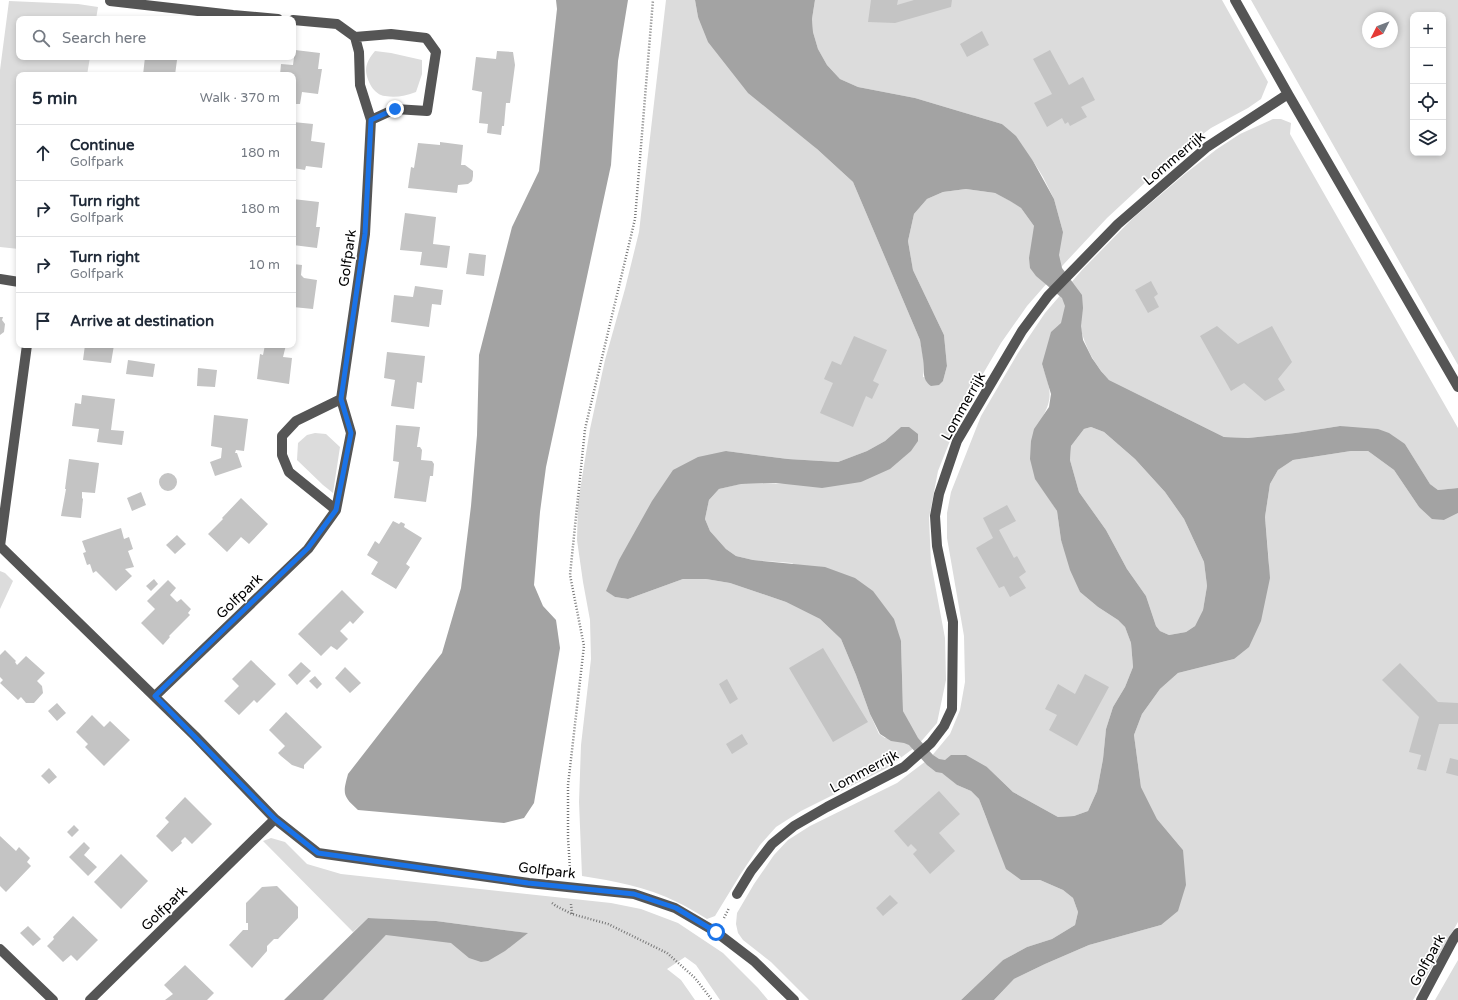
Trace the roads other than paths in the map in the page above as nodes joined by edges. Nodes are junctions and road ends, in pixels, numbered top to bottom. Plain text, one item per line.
1 (1235, 0) edge
2 (110, 1) edge
3 (233, 16) edge
4 (296, 20) edge
5 (356, 37) junction
6 (1288, 94) junction
7 (371, 120) junction
8 (0, 279) edge
9 (16, 282) edge
10 (27, 348) edge
11 (1458, 387) edge
12 (341, 399) junction
13 (336, 510) junction
14 (0, 546) edge
15 (155, 696) junction
16 (275, 819) junction
17 (737, 894) road end
18 (1458, 933) edge
19 (0, 948) edge
20 (53, 1000) edge
21 (90, 1000) edge
22 (794, 1000) edge
23 (1421, 1000) edge

1 - 6 street
2 - 3 street
4 - 5 street
5 - 7 street, Golfpark
5 - 7 street
6 - 11 street
6 - 17 street, Lommerrijk
7 - 12 street, Golfpark
8 - 9 street
10 - 14 street, Golfpark
12 - 13 street, Golfpark
12 - 13 street
13 - 15 street, Golfpark
14 - 15 street, Golfpark
15 - 16 street, Golfpark
16 - 21 street, Golfpark
16 - 22 street, Golfpark
18 - 23 street, Golfpark
19 - 20 street

